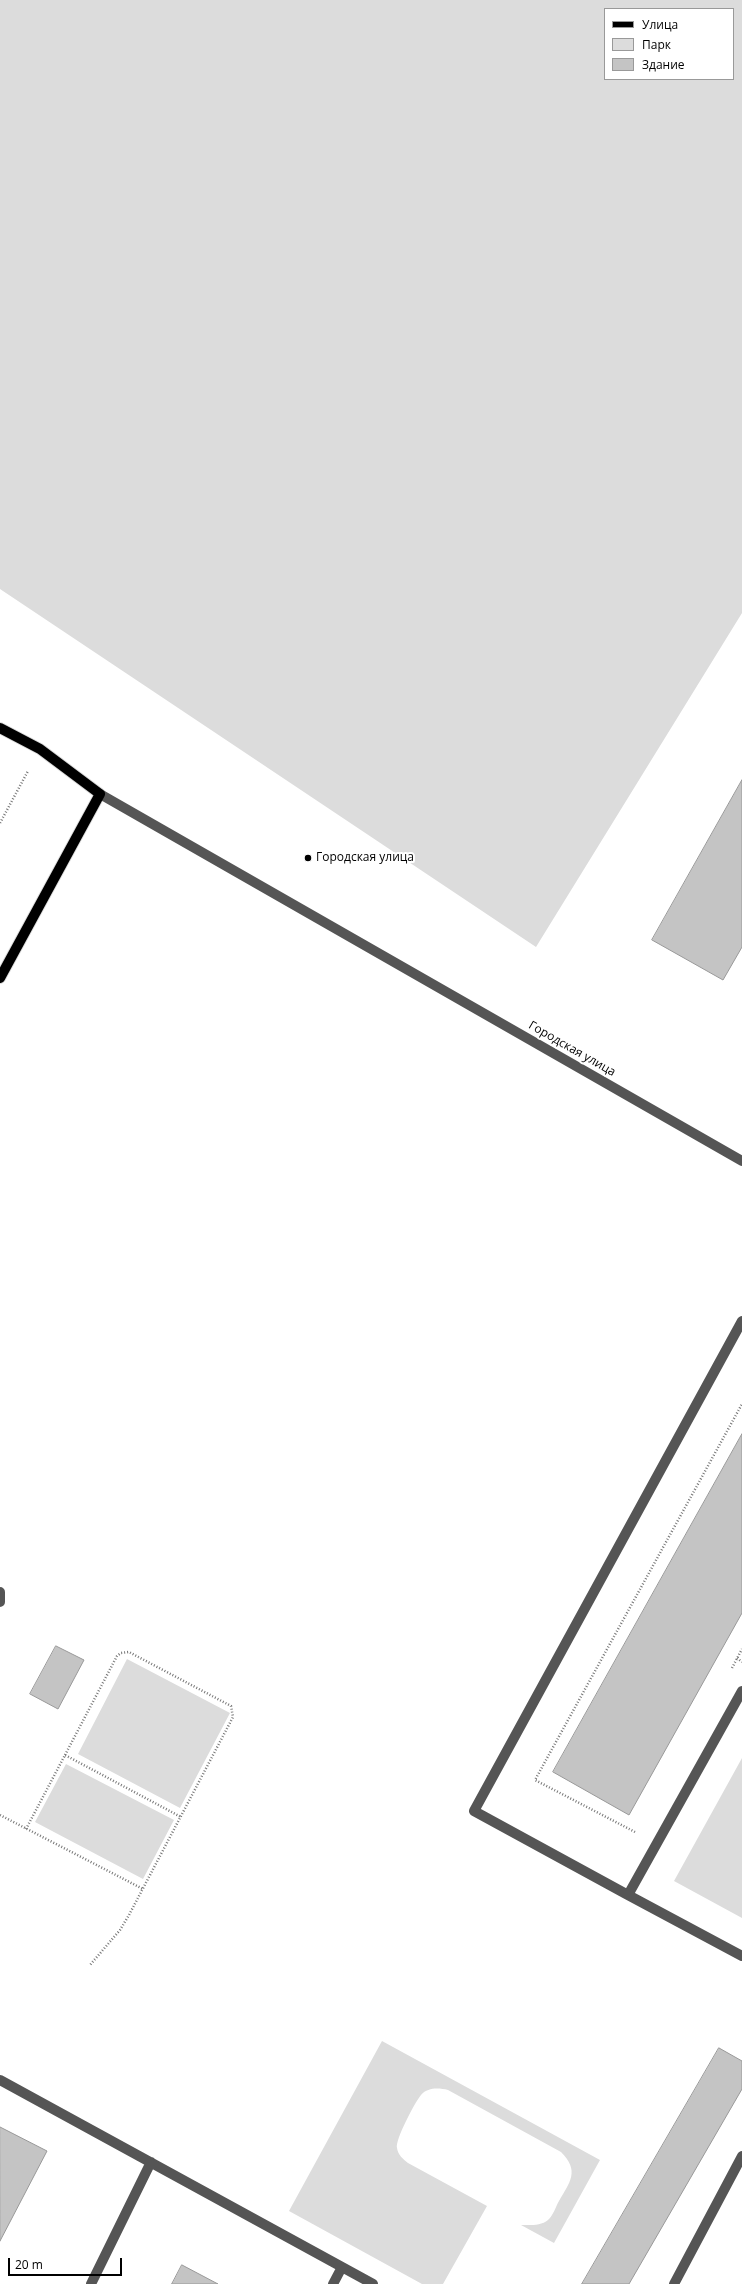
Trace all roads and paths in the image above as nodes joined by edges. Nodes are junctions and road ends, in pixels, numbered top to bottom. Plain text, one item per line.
1 (0, 728) edge
2 (40, 749) junction
3 (100, 794) junction
4 (0, 823) edge
5 (0, 978) edge
6 (742, 1161) edge
7 (742, 1321) edge
8 (742, 1404) edge
9 (0, 1592) edge
10 (0, 1602) edge
11 (742, 1649) edge
12 (737, 1658) junction
13 (742, 1662) edge
14 (729, 1672) dead end
15 (742, 1692) edge
16 (64, 1755) junction
17 (0, 1815) edge
18 (181, 1817) junction
19 (26, 1829) junction
20 (639, 1834) dead end
21 (142, 1890) junction
22 (628, 1895) junction
23 (742, 1956) edge
24 (90, 1965) dead end
25 (0, 2080) edge
26 (742, 2156) edge
27 (151, 2162) junction
28 (342, 2267) junction
29 (91, 2284) edge
30 (333, 2284) edge
31 (373, 2284) edge
32 (674, 2284) edge

1 - 2 main road, Городская улица
2 - 3 main road, Городская улица
2 - 4 path
3 - 5 main road
3 - 6 street, Городская улица
7 - 22 street
8 - 20 path
9 - 10 street
11 - 12 path
12 - 13 path
12 - 14 path
15 - 22 street
16 - 18 path
16 - 18 path
16 - 19 path
17 - 19 path
18 - 21 path
19 - 21 path
21 - 24 path
22 - 23 street
25 - 27 street
26 - 32 street
27 - 28 street
27 - 29 street
28 - 30 street
28 - 31 street

